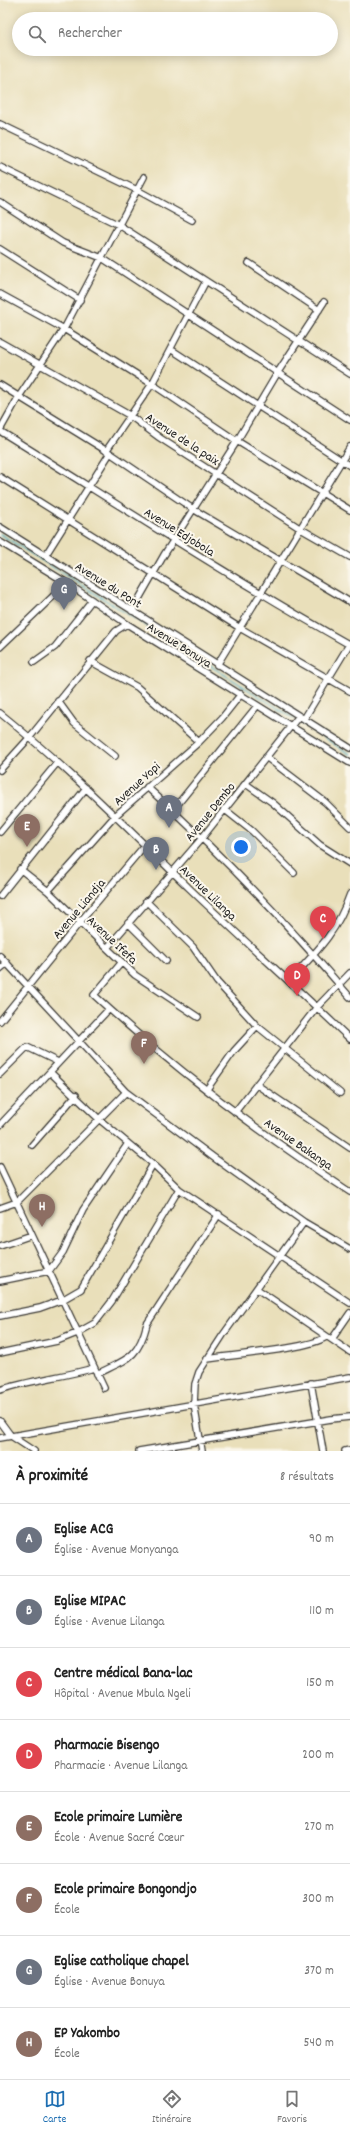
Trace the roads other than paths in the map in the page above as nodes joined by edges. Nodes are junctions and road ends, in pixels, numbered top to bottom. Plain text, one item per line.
1 (0, 124) edge
2 (0, 166) edge
3 (144, 177) dead end
4 (137, 190) junction
5 (0, 202) edge
6 (192, 220) dead end
7 (119, 225) junction
8 (0, 249) edge
9 (102, 258) junction
10 (249, 263) dead end
11 (206, 281) junction
12 (0, 294) edge
13 (80, 300) junction
14 (324, 302) dead end
15 (319, 310) junction
16 (189, 315) junction
17 (64, 329) junction
18 (299, 340) junction
19 (0, 342) edge
20 (172, 350) junction
21 (41, 366) junction
22 (278, 372) junction
23 (350, 374) edge
24 (152, 384) junction
25 (0, 385) edge
26 (18, 398) junction
27 (258, 406) junction
28 (129, 415) junction
29 (350, 420) edge
30 (0, 430) edge
31 (237, 441) junction
32 (350, 447) edge
33 (108, 452) junction
34 (342, 461) junction
35 (350, 466) edge
36 (216, 473) junction
37 (0, 477) edge
38 (90, 487) junction
39 (323, 493) junction
40 (193, 509) junction
41 (350, 510) edge
42 (68, 520) junction
43 (0, 527) edge
44 (301, 529) junction
45 (173, 541) junction
46 (0, 542) edge
47 (45, 556) junction
48 (350, 557) edge
49 (282, 560) junction
50 (153, 574) junction
51 (67, 583) junction
52 (261, 594) junction
53 (92, 600) junction
54 (350, 602) edge
55 (132, 611) junction
56 (127, 624) junction
57 (240, 628) junction
58 (350, 644) edge
59 (0, 647) edge
60 (90, 661) junction
61 (34, 662) dead end
62 (217, 665) junction
63 (329, 678) junction
64 (350, 691) edge
65 (241, 694) junction
66 (58, 700) junction
67 (257, 706) junction
68 (0, 713) edge
69 (297, 720) junction
70 (30, 737) junction
71 (199, 742) junction
72 (350, 748) edge
73 (114, 756) dead end
74 (266, 757) junction
75 (58, 763) junction
76 (350, 763) edge
77 (0, 770) edge
78 (246, 784) junction
79 (147, 787) junction
80 (86, 788) junction
81 (224, 809) junction
82 (173, 810) junction
83 (115, 816) junction
84 (350, 827) edge
85 (0, 832) edge
86 (202, 838) junction
87 (145, 845) junction
88 (350, 864) edge
89 (20, 869) junction
90 (173, 872) junction
91 (294, 873) dead end
92 (48, 891) junction
93 (350, 894) edge
94 (0, 896) edge
95 (146, 901) junction
96 (80, 922) junction
97 (128, 923) junction
98 (107, 948) junction
99 (314, 954) junction
100 (0, 956) edge
101 (166, 961) dead end
102 (122, 962) junction
103 (7, 963) junction
104 (0, 969) edge
105 (350, 973) edge
106 (289, 981) junction
107 (339, 985) junction
108 (29, 987) junction
109 (350, 997) edge
110 (317, 1008) junction
111 (109, 1009) junction
112 (198, 1017) dead end
113 (0, 1021) edge
114 (258, 1026) junction
115 (79, 1039) junction
116 (350, 1039) edge
117 (285, 1050) junction
118 (58, 1062) junction
119 (50, 1072) junction
120 (0, 1074) edge
121 (257, 1085) junction
122 (207, 1089) junction
123 (126, 1092) junction
124 (340, 1093) dead end
125 (76, 1095) junction
126 (235, 1112) junction
127 (100, 1120) junction
128 (0, 1125) edge
129 (127, 1144) junction
130 (32, 1145) dead end
131 (350, 1148) edge
132 (153, 1164) junction
133 (1, 1170) edge
134 (179, 1189) junction
135 (350, 1192) edge
136 (17, 1202) junction
137 (0, 1208) edge
138 (219, 1214) junction
139 (304, 1222) junction
140 (32, 1235) junction
141 (0, 1246) edge
142 (350, 1249) edge
143 (280, 1257) junction
144 (49, 1271) junction
145 (0, 1281) edge
146 (257, 1289) junction
147 (62, 1300) junction
148 (350, 1304) edge
149 (350, 1313) edge
150 (0, 1316) edge
151 (77, 1333) junction
152 (329, 1338) junction
153 (350, 1352) edge
154 (0, 1353) edge
155 (207, 1359) junction
156 (94, 1368) junction
157 (97, 1374) junction
158 (350, 1377) edge
159 (311, 1383) junction
160 (104, 1388) dead end
161 (0, 1390) edge
162 (194, 1404) junction
163 (350, 1417) edge
164 (0, 1421) edge
165 (318, 1422) junction
166 (11, 1436) junction
167 (0, 1438) edge
168 (200, 1441) junction
169 (350, 1450) edge
170 (34, 1451) edge
171 (139, 1451) edge
172 (202, 1451) edge
173 (323, 1451) edge
174 (345, 1451) edge

1 - 4 street
2 - 7 street
3 - 4 street
4 - 6 street
4 - 7 street
5 - 9 street
7 - 9 street
7 - 11 street
8 - 13 street
9 - 13 street
9 - 16 street
10 - 15 street
11 - 16 street
11 - 18 street
12 - 17 street
13 - 17 street
14 - 15 street
15 - 18 street
16 - 20 street
16 - 22 street
17 - 21 street
17 - 24 street
18 - 22 street
18 - 23 street
19 - 21 street, Avenue de la paix
20 - 24 street
20 - 27 street
21 - 26 street
21 - 28 street, Avenue de la paix
22 - 27 street
22 - 29 street
24 - 28 street
24 - 31 street
25 - 26 street
26 - 30 street
26 - 33 street
27 - 31 street
27 - 34 street
28 - 33 street
28 - 36 street, Avenue de la paix
30 - 38 street, Avenue Edjobola
31 - 36 street
31 - 39 street
32 - 34 street
33 - 38 street
33 - 40 street
34 - 35 street
34 - 39 street
36 - 40 street
36 - 44 street, Avenue de la paix
37 - 42 street
38 - 42 street
38 - 45 street, Avenue Edjobola
39 - 41 street
39 - 44 street
40 - 45 street
40 - 49 street
42 - 47 street
42 - 50 street
43 - 47 street, Avenue du Pont
44 - 48 street, Avenue de la paix
44 - 49 street
45 - 50 street
45 - 52 street, Avenue Edjobola
46 - 51 street, Avenue Bonuya
47 - 55 street, Avenue du Pont
49 - 52 street
49 - 54 street
50 - 55 street
50 - 57 street
51 - 53 street, Avenue Bonuya
51 - 59 street
52 - 57 street
52 - 58 street, Avenue Edjobola
53 - 56 street, Avenue Bonuya
53 - 61 street
55 - 62 street, Avenue du Pont
56 - 60 street
56 - 65 street, Avenue Bonuya
57 - 62 street
57 - 63 street
58 - 63 street, Avenue Dembo
60 - 66 street
60 - 71 street
62 - 69 street, Avenue du Pont
63 - 64 street
63 - 69 street, Avenue Dembo
65 - 67 street, Avenue Bonuya
65 - 71 street, Avenue Yopi
66 - 70 street
66 - 73 street
67 - 69 street, Avenue Bonuya
67 - 82 street
68 - 70 street, Avenue Lilanga
69 - 72 street, Avenue du Pont
69 - 74 street, Avenue Dembo
69 - 76 street, Avenue Bonuya
70 - 75 street, Avenue Lilanga
70 - 77 street
71 - 79 street, Avenue Yopi
74 - 78 street, Avenue Dembo
74 - 84 street
75 - 80 street, Avenue Lilanga
75 - 85 street
78 - 81 street, Avenue Dembo
78 - 88 street
79 - 82 street
79 - 83 street, Avenue Yopi
80 - 83 street, Avenue Lilanga
80 - 89 street
81 - 86 street, Avenue Dembo
81 - 91 street
82 - 86 street
83 - 87 street, Avenue Lilanga
83 - 92 street, Avenue Yopi
86 - 90 street, Avenue Dembo
86 - 99 street
87 - 90 street, Avenue Lilanga
87 - 96 street, Avenue Liandja
89 - 92 street, Avenue Ifefa
89 - 94 street
90 - 95 street, Avenue Dembo
90 - 106 street, Avenue Lilanga
92 - 96 street, Avenue Ifefa
93 - 99 street
95 - 97 street, Avenue Dembo
95 - 114 street
96 - 98 street, Avenue Ifefa
96 - 108 street, Avenue Liandja
97 - 98 street, Avenue Dembo
97 - 101 street
98 - 102 street, Avenue Ifefa
99 - 106 street
99 - 107 street
100 - 103 street
102 - 111 street, Avenue Bakanga
102 - 112 street, Avenue Ifefa
103 - 104 street
103 - 108 street
105 - 107 street
106 - 110 street, Avenue Lilanga
107 - 109 street
107 - 110 street
108 - 113 street, Avenue Liandja
108 - 115 street
110 - 116 street, Avenue Lilanga
110 - 117 street
111 - 115 street
111 - 122 street, Avenue Bakanga
114 - 117 street
114 - 122 street
115 - 118 street
115 - 123 street
117 - 121 street
117 - 124 street
118 - 119 street
118 - 120 street
119 - 125 street
119 - 128 street
121 - 126 street
121 - 131 street
122 - 126 street, Avenue Bakanga
123 - 127 street
123 - 139 street
125 - 127 street
125 - 130 street
126 - 135 street, Avenue Bakanga
127 - 129 street
127 - 136 street
129 - 132 street
129 - 144 street
132 - 134 street
132 - 147 street
133 - 136 street
134 - 138 street
134 - 151 street
136 - 137 street
136 - 140 street
138 - 143 street
138 - 157 street
139 - 142 street
139 - 143 street
140 - 141 street
140 - 144 street
143 - 146 street
143 - 148 street
144 - 145 street
144 - 147 street
146 - 152 street
146 - 155 street
147 - 150 street
147 - 151 street
149 - 152 street
151 - 154 street
151 - 156 street
152 - 153 street
152 - 155 street
155 - 162 street
156 - 157 street
156 - 161 street
157 - 160 street
158 - 159 street
159 - 162 street
159 - 165 street
162 - 166 street
162 - 168 street
163 - 165 street
164 - 166 street
165 - 168 street
165 - 173 street
166 - 167 street
166 - 170 street
168 - 171 street
168 - 172 street
169 - 174 street

